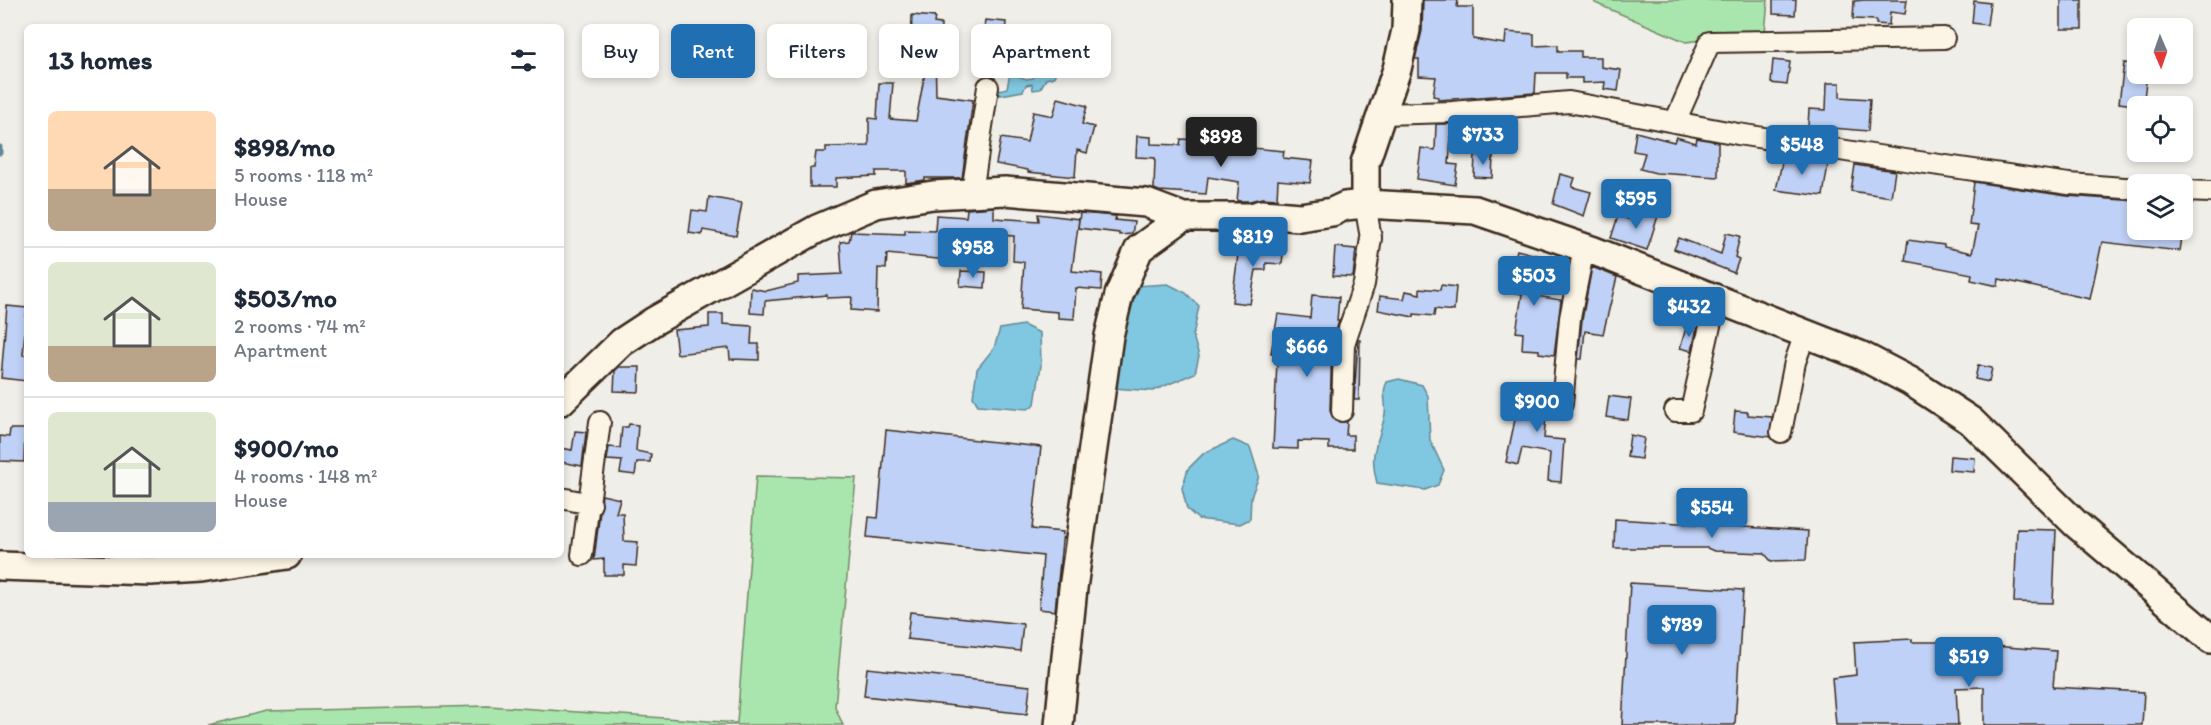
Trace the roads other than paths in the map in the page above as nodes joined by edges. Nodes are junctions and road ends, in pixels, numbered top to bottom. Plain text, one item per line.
1 (1407, 0) edge
2 (1944, 38) dead end
3 (988, 87) dead end
4 (1382, 114) junction
5 (1675, 122) junction
6 (2127, 188) edge
7 (2193, 191) edge
8 (972, 192) junction
9 (2211, 192) edge
10 (1146, 203) junction
11 (1365, 204) junction
12 (1183, 217) junction
13 (1584, 248) junction
14 (1139, 249) junction
15 (1716, 299) junction
16 (1806, 334) junction
17 (564, 398) edge
18 (1562, 404) dead end
19 (1342, 411) dead end
20 (1675, 411) dead end
21 (600, 422) dead end
22 (1781, 432) dead end
23 (564, 499) edge
24 (591, 504) junction
25 (582, 555) dead end
26 (268, 558) edge
27 (0, 566) edge
28 (2211, 639) edge
29 (1059, 725) edge

1 - 4 street
2 - 5 street
3 - 8 street
4 - 5 street
4 - 11 street
5 - 6 street
7 - 9 street
8 - 10 street
8 - 17 street
10 - 12 street
10 - 14 street
11 - 12 street
11 - 13 street
11 - 19 street
12 - 14 street
13 - 15 street
13 - 18 street
14 - 29 street
15 - 16 street
15 - 20 street
16 - 22 street
16 - 28 street
21 - 24 street
23 - 24 street
24 - 25 street
26 - 27 street

